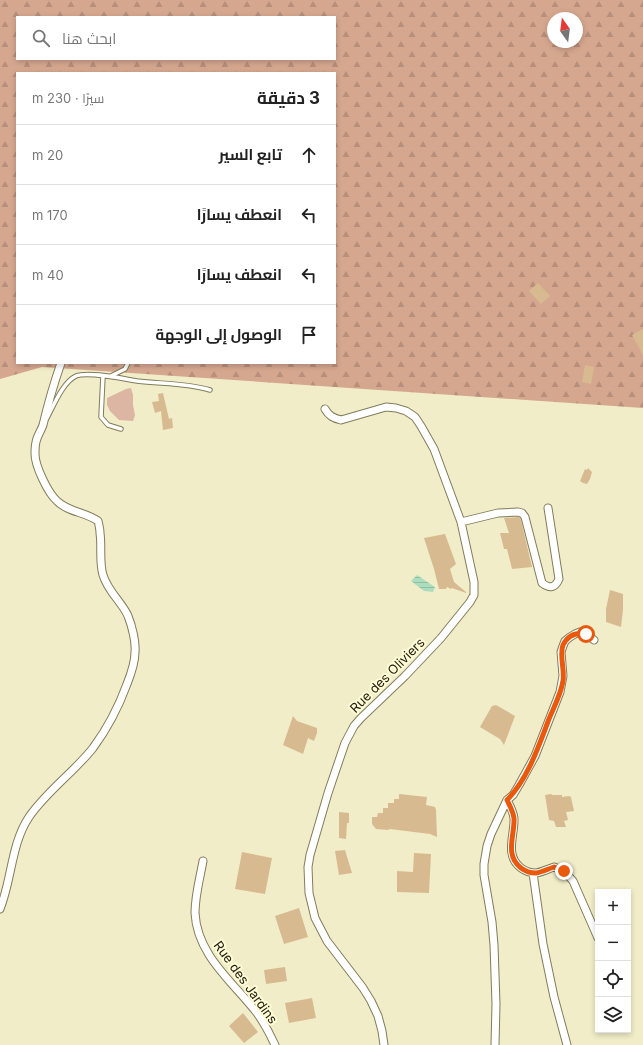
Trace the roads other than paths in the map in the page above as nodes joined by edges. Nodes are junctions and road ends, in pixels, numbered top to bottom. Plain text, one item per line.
1 (61, 364) edge
2 (128, 364) edge
3 (103, 376) junction
4 (112, 376) junction
5 (210, 390) dead end
6 (325, 409) dead end
7 (42, 428) junction
8 (121, 429) dead end
9 (548, 508) dead end
10 (461, 522) junction
11 (594, 640) dead end
12 (507, 800) junction
13 (203, 861) dead end
14 (533, 873) junction
15 (0, 909) edge
16 (595, 931) edge
17 (275, 1045) edge
18 (384, 1045) edge
19 (495, 1045) edge
20 (567, 1045) edge

1 - 7 street
2 - 4 lane
3 - 4 lane
3 - 7 lane
3 - 8 lane
4 - 5 lane
6 - 10 street, Rue des Oliviers
7 - 15 street
9 - 10 street
10 - 18 street, Rue des Oliviers
11 - 12 street
12 - 14 street
12 - 19 street
13 - 17 street, Rue des Jardins
14 - 16 street
14 - 20 street

